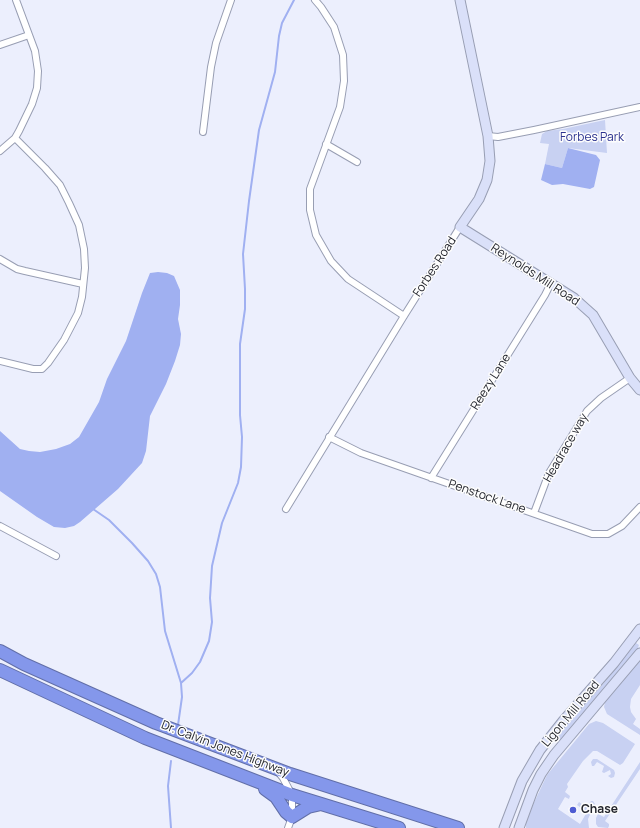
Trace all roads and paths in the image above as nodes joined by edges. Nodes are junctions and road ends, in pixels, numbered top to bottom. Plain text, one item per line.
1 (16, 0) edge
2 (231, 0) edge
3 (314, 0) edge
4 (460, 0) edge
5 (29, 35) junction
6 (0, 45) edge
7 (640, 107) edge
8 (203, 132) dead end
9 (488, 136) junction
10 (15, 138) junction
11 (326, 144) junction
12 (0, 151) edge
13 (357, 162) dead end
14 (460, 227) junction
15 (0, 259) edge
16 (83, 284) junction
17 (550, 285) junction
18 (404, 316) junction
19 (0, 361) edge
20 (630, 378) junction
21 (640, 390) edge
22 (329, 437) junction
23 (431, 478) junction
24 (640, 507) edge
25 (286, 508) dead end
26 (534, 513) junction
27 (0, 526) edge
28 (56, 556) dead end
29 (640, 629) edge
30 (0, 651) edge
31 (640, 653) edge
32 (0, 670) edge
33 (106, 700) junction
34 (115, 724) junction
35 (227, 750) junction
36 (274, 768) junction
37 (250, 779) junction
38 (292, 796) junction
39 (320, 804) junction
40 (290, 822) edge
41 (399, 828) edge
42 (458, 828) edge
43 (504, 828) edge
44 (519, 828) edge

1 - 5 street
2 - 8 street
3 - 11 street
4 - 9 street, Forbes Road
5 - 6 street
5 - 10 street
7 - 9 street
9 - 14 street, Forbes Road
10 - 12 street
10 - 16 street
11 - 13 street
11 - 18 street
14 - 17 street, Reynolds Mill Road
14 - 18 street, Forbes Road
15 - 16 street
16 - 19 street
17 - 20 street, Reynolds Mill Road
17 - 23 street, Reezy Lane
18 - 22 street, Forbes Road
20 - 21 street, Reynolds Mill Road
20 - 26 street, Headrace way
22 - 23 street, Penstock Lane
22 - 25 street, Forbes Road
23 - 26 street, Penstock Lane
24 - 26 street, Penstock Lane
27 - 28 street
29 - 43 street, Ligon Mill Road
30 - 33 highway, Dr. Calvin Jones Highway
31 - 44 street, Ligon Mill Road
32 - 33 highway
32 - 34 highway, Dr. Calvin Jones Highway
33 - 35 highway, Dr. Calvin Jones Highway
34 - 35 highway
34 - 37 highway, Dr. Calvin Jones Highway
35 - 36 highway, Dr. Calvin Jones Highway
36 - 38 street
36 - 42 highway, Dr. Calvin Jones Highway
37 - 38 highway, Dr. Calvin Jones Highway
37 - 40 highway
38 - 39 highway, Dr. Calvin Jones Highway
38 - 40 street
39 - 40 highway
39 - 41 highway, Dr. Calvin Jones Highway

